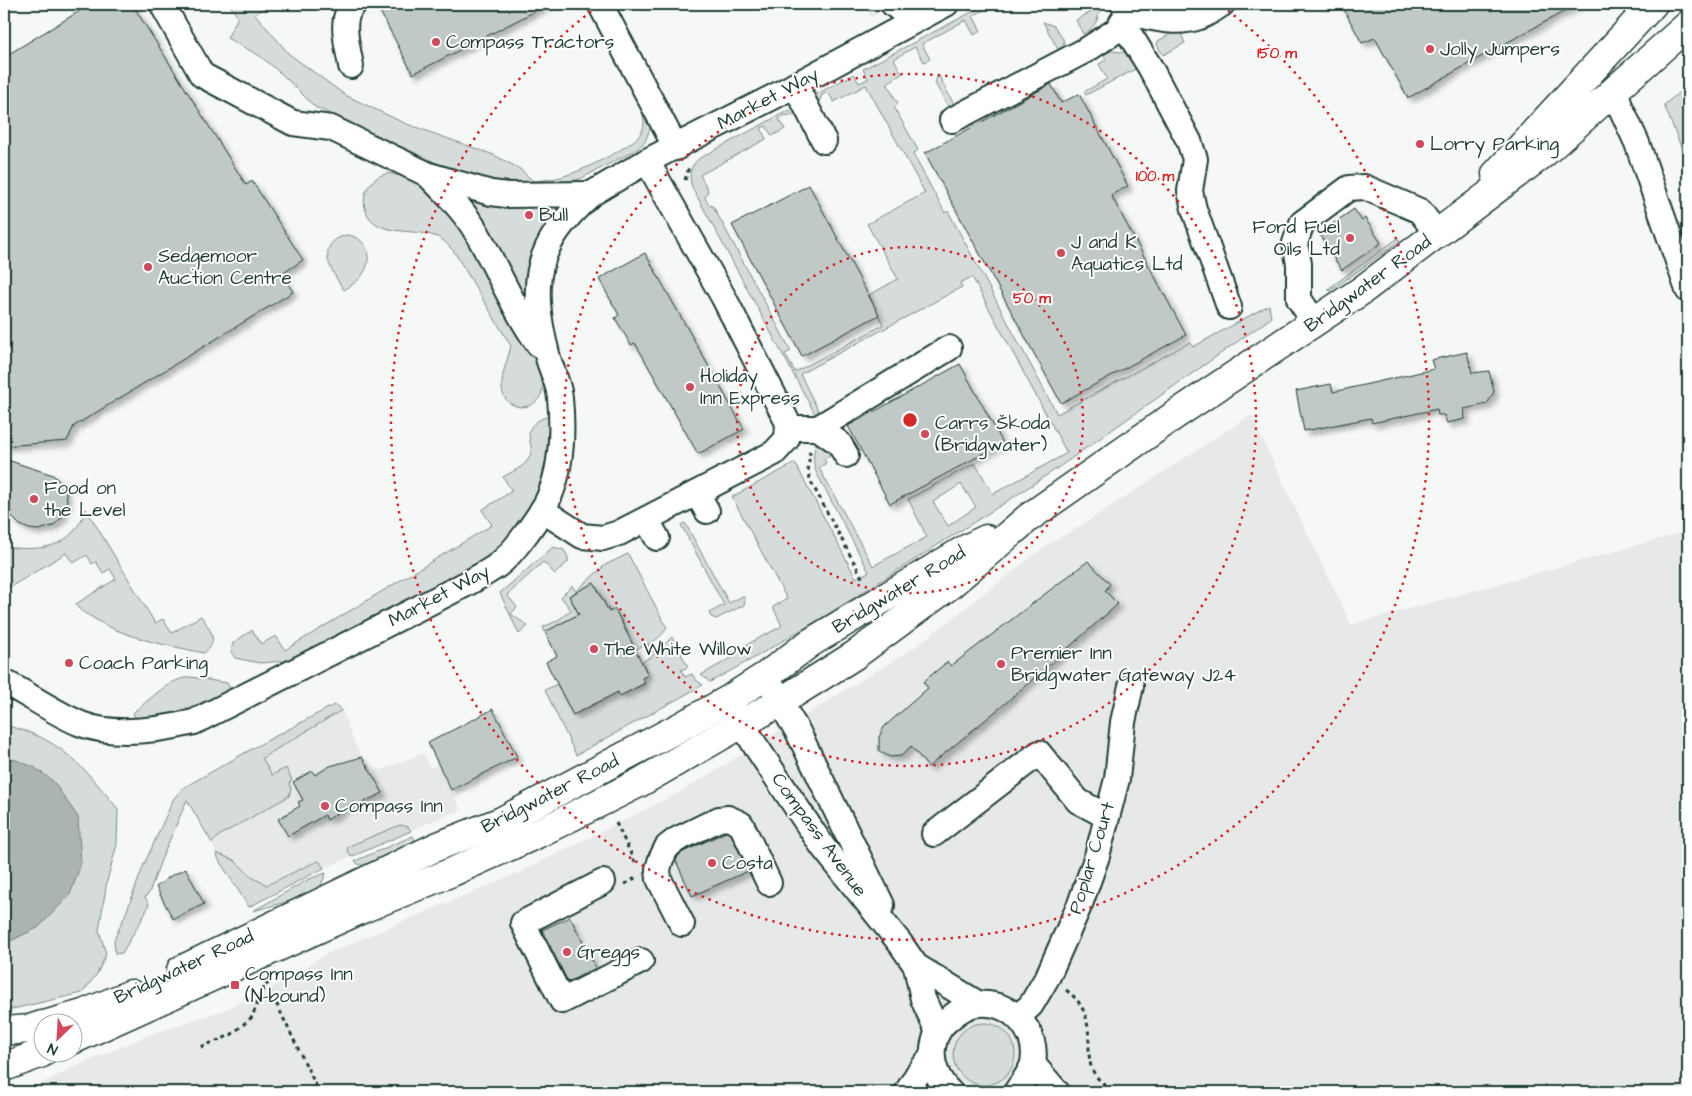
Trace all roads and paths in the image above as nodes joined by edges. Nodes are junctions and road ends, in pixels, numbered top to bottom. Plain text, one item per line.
1 (162, 4) edge
2 (354, 4) edge
3 (600, 4) edge
4 (893, 4) edge
5 (946, 4) edge
6 (1222, 4) edge
7 (1653, 4) edge
8 (1125, 13) edge
9 (914, 21) junction
10 (1688, 24) edge
11 (351, 66) dead end
12 (795, 85) junction
13 (1615, 89) junction
14 (952, 120) dead end
15 (824, 141) dead end
16 (676, 148) junction
17 (647, 161) junction
18 (429, 175) junction
19 (591, 194) junction
20 (1439, 232) junction
21 (1688, 290) edge
22 (1229, 307) dead end
23 (1314, 323) junction
24 (949, 348) dead end
25 (548, 356) junction
26 (788, 428) junction
27 (818, 428) junction
28 (846, 456) dead end
29 (542, 510) junction
30 (1028, 518) junction
31 (767, 675) junction
32 (4, 682) edge
33 (1131, 686) dead end
34 (728, 700) junction
35 (780, 702) junction
36 (742, 725) junction
37 (1106, 816) junction
38 (934, 834) dead end
39 (603, 882) dead end
40 (769, 883) dead end
41 (682, 924) dead end
42 (900, 943) junction
43 (641, 961) dead end
44 (916, 966) junction
45 (1046, 980) junction
46 (977, 1004) junction
47 (82, 1014) edge
48 (1018, 1017) junction
49 (32, 1028) edge
50 (4, 1031) edge
51 (938, 1032) junction
52 (82, 1035) edge
53 (201, 1047) dead end
54 (932, 1056) junction
55 (32, 1057) edge
56 (1033, 1064) junction
57 (4, 1067) edge
58 (319, 1092) edge
59 (907, 1092) edge
60 (950, 1092) edge
61 (1016, 1092) edge
62 (1057, 1092) edge
63 (1114, 1092) edge

1 - 18 street, Market Way
2 - 11 street
3 - 16 street
4 - 9 street
5 - 9 street, Market Way
6 - 8 street
7 - 20 main road
8 - 14 street
8 - 22 street
9 - 12 street, Market Way
10 - 13 main road, Bridgwater Road
12 - 15 street
12 - 16 street, Market Way
13 - 20 main road, Bridgwater Road
13 - 21 street
16 - 17 street, Market Way
17 - 19 street, Market Way
17 - 26 street
18 - 19 street, Market Way
18 - 25 street
19 - 25 street, Market Way
20 - 23 main road, Bridgwater Road
20 - 23 street
23 - 30 main road, Bridgwater Road
24 - 27 street
25 - 29 street, Market Way
26 - 27 street
26 - 29 street
27 - 28 street
29 - 32 street, Market Way
30 - 31 main road, Bridgwater Road
30 - 35 main road, Bridgwater Road
31 - 34 main road, Bridgwater Road
31 - 35 street, Compass Avenue
33 - 37 street, Poplar Court
34 - 36 street, Compass Avenue
34 - 47 main road, Bridgwater Road
35 - 36 main road, Bridgwater Road
35 - 42 street, Compass Avenue
36 - 42 street, Compass Avenue
36 - 52 main road, Bridgwater Road
37 - 38 street
37 - 45 street, Poplar Court
39 - 43 street
40 - 41 street
42 - 44 street, Compass Avenue
44 - 46 street, Compass Avenue
44 - 51 street, Compass Avenue
45 - 48 street, Poplar Court
45 - 63 path
46 - 48 street
46 - 51 street
48 - 56 street
49 - 50 main road
51 - 54 street
53 - 58 path
54 - 59 street
54 - 60 street
55 - 57 main road
56 - 61 street
56 - 62 street

